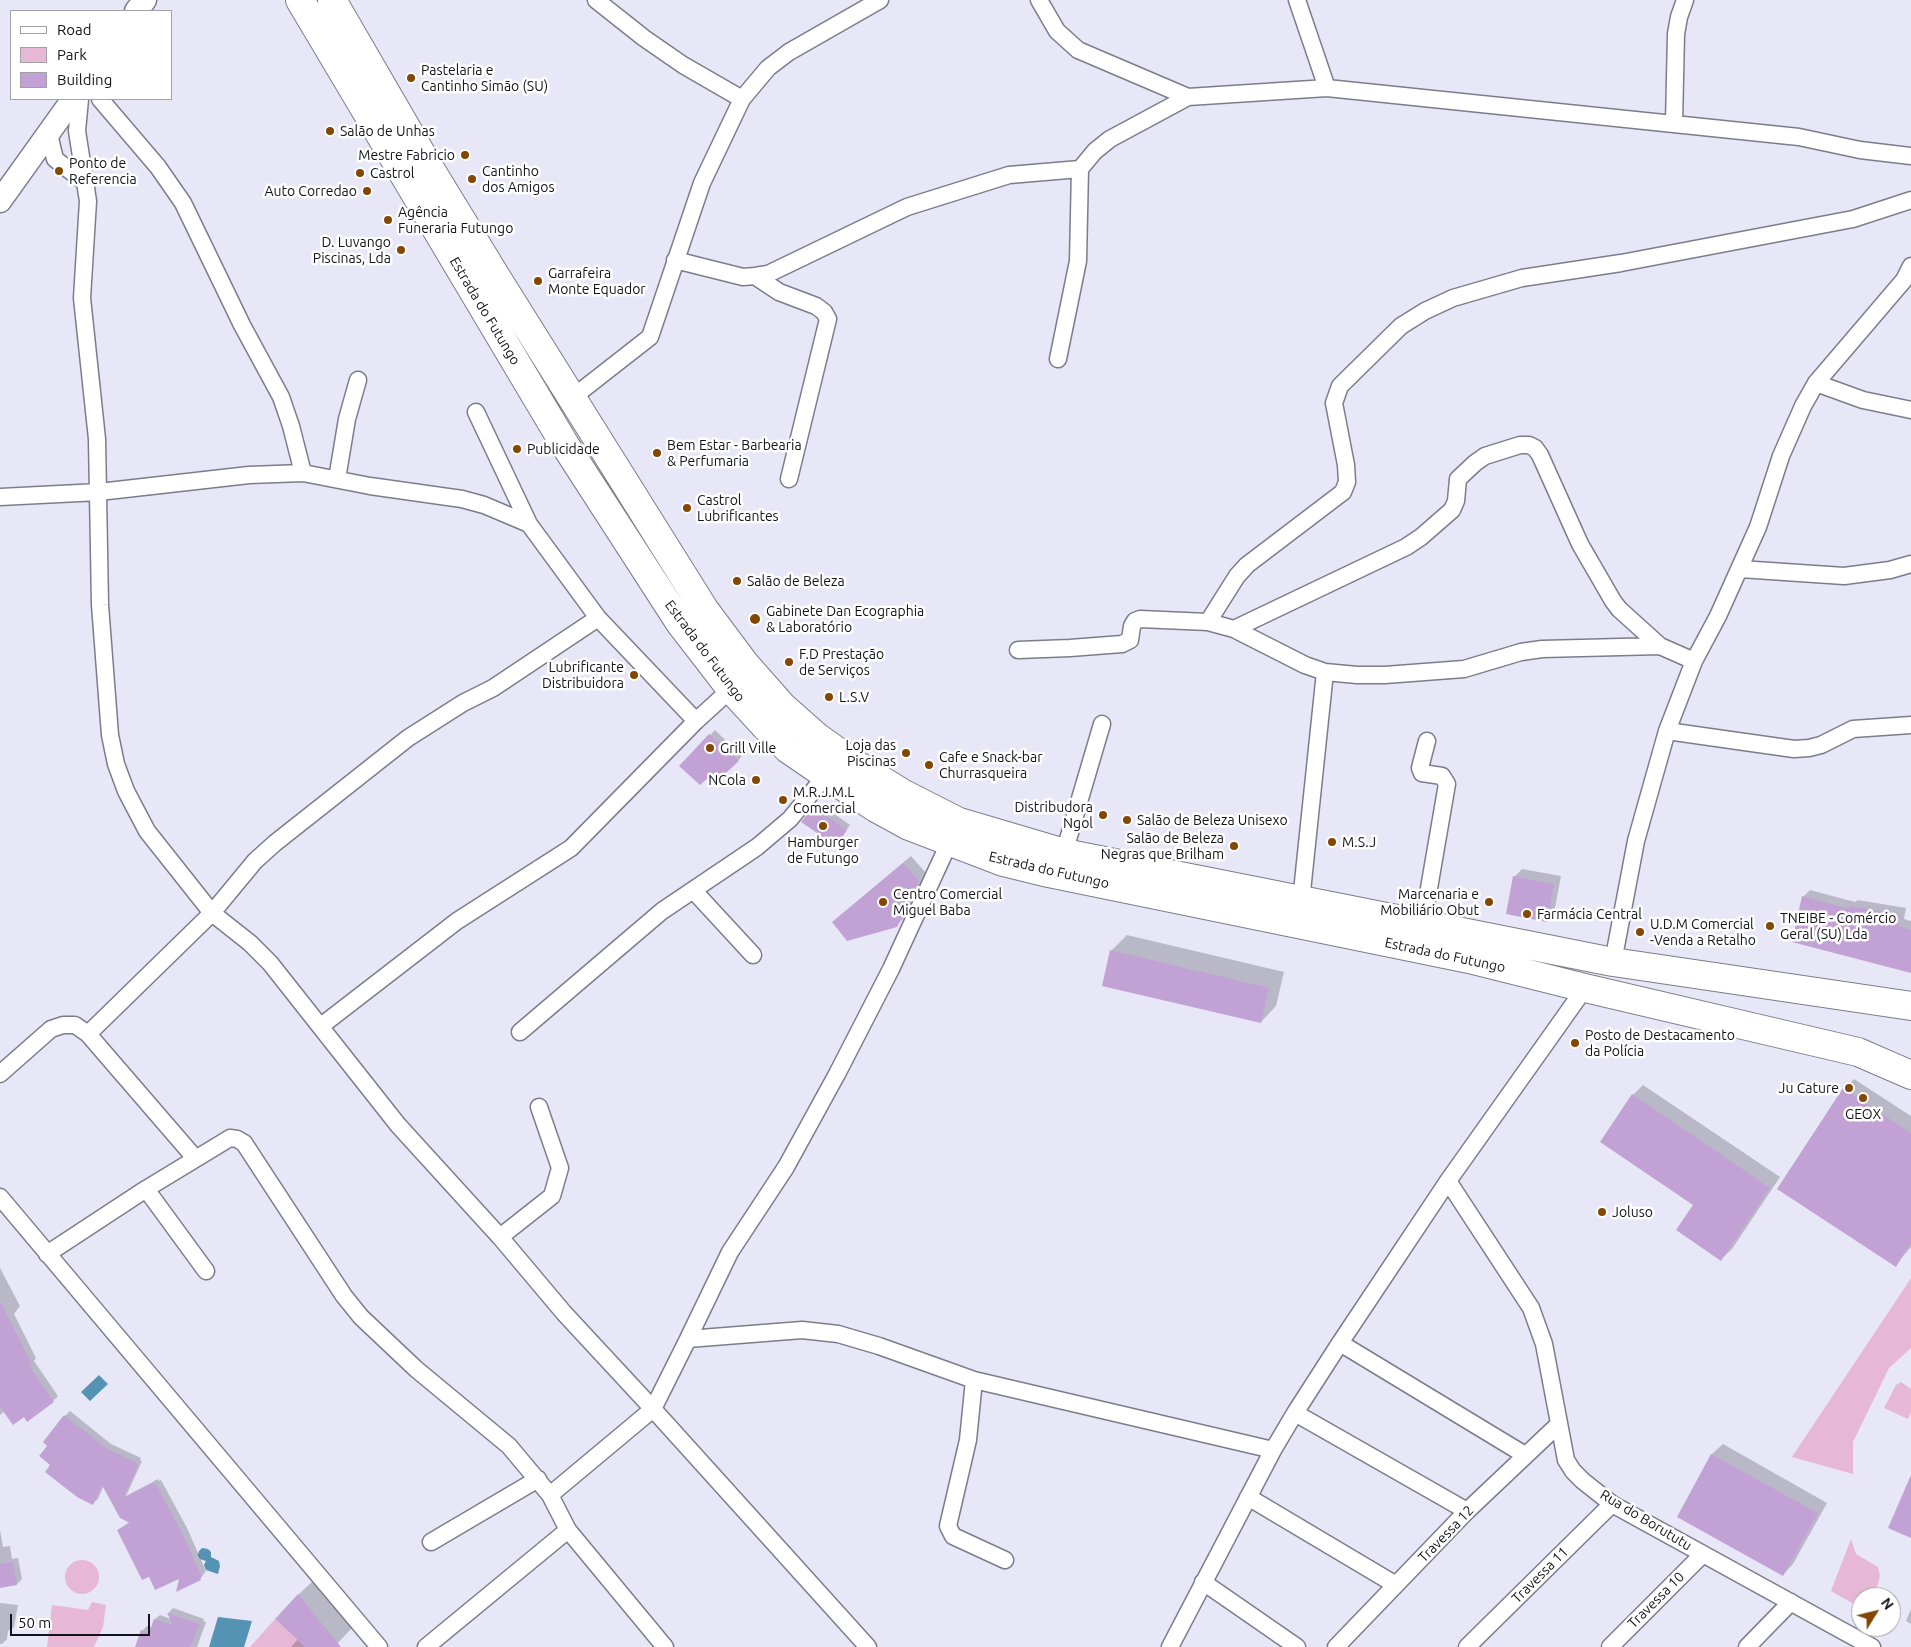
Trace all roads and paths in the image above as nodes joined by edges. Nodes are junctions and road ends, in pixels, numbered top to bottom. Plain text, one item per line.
1 (300, 0) edge
2 (332, 0) edge
3 (596, 0) edge
4 (880, 0) edge
5 (1039, 0) edge
6 (1297, 0) edge
7 (1686, 0) edge
8 (1327, 88) junction
9 (1188, 97) junction
10 (742, 99) junction
11 (72, 100) edge
12 (80, 100) edge
13 (101, 100) edge
14 (1674, 123) junction
15 (48, 134) junction
16 (1911, 156) edge
17 (1080, 168) junction
18 (87, 184) junction
19 (1911, 200) edge
20 (0, 201) edge
21 (675, 260) junction
22 (1911, 266) edge
23 (755, 276) junction
24 (1058, 359) dead end
25 (358, 380) dead end
26 (1816, 384) junction
27 (572, 398) junction
28 (1911, 410) edge
29 (476, 412) dead end
30 (303, 473) junction
31 (337, 479) junction
32 (789, 479) dead end
33 (99, 492) junction
34 (0, 497) edge
35 (529, 524) junction
36 (1911, 564) edge
37 (1740, 568) junction
38 (598, 618) junction
39 (1208, 622) junction
40 (1234, 629) junction
41 (1660, 646) junction
42 (1018, 650) dead end
43 (1694, 661) junction
44 (1325, 672) junction
45 (731, 689) junction
46 (696, 721) junction
47 (1102, 724) dead end
48 (1911, 725) edge
49 (1667, 731) junction
50 (1427, 741) dead end
51 (826, 775) junction
52 (949, 843) junction
53 (1064, 853) junction
54 (693, 890) junction
55 (1301, 901) junction
56 (212, 913) junction
57 (1423, 923) junction
58 (753, 955) dead end
59 (1613, 962) junction
60 (1585, 988) junction
61 (1911, 1006) edge
62 (321, 1026) junction
63 (520, 1032) dead end
64 (88, 1034) junction
65 (0, 1074) edge
66 (1911, 1075) edge
67 (538, 1107) dead end
68 (195, 1158) junction
69 (1448, 1181) junction
70 (146, 1189) junction
71 (0, 1197) edge
72 (500, 1237) junction
73 (47, 1254) junction
74 (206, 1271) dead end
75 (688, 1339) junction
76 (1340, 1343) junction
77 (974, 1380) junction
78 (653, 1409) junction
79 (1295, 1413) junction
80 (1559, 1424) junction
81 (1273, 1450) junction
82 (1525, 1455) junction
83 (538, 1479) junction
84 (550, 1495) junction
85 (1248, 1497) junction
86 (1612, 1504) junction
87 (1467, 1511) junction
88 (568, 1530) junction
89 (432, 1542) dead end
90 (1703, 1554) junction
91 (1005, 1560) dead end
92 (1203, 1582) junction
93 (1396, 1585) junction
94 (1791, 1602) junction
95 (379, 1647) edge
96 (426, 1647) edge
97 (664, 1647) edge
98 (868, 1647) edge
99 (1170, 1647) edge
100 (1298, 1647) edge
101 (1336, 1647) edge
102 (1467, 1647) edge
103 (1610, 1647) edge
104 (1747, 1647) edge
105 (1872, 1647) edge

1 - 45 highway, Estrada do Futungo
2 - 27 highway, Estrada do Futungo
3 - 10 street
4 - 10 street
5 - 9 street
6 - 8 street
7 - 14 street
8 - 9 street
8 - 14 street
9 - 17 street
10 - 21 street
11 - 15 main road
12 - 18 street
13 - 30 street
14 - 16 street
15 - 18 street
15 - 20 main road
17 - 23 street
17 - 24 street
18 - 33 street
19 - 39 street
21 - 23 street
21 - 27 street
22 - 26 street
23 - 32 street
25 - 31 street
26 - 28 street
26 - 37 street
27 - 53 highway, Estrada do Futungo
29 - 35 street
30 - 31 street
30 - 33 street
31 - 35 street
33 - 34 street
33 - 56 street
35 - 38 street
36 - 37 street
37 - 43 street
38 - 46 street
38 - 56 street
39 - 40 street
39 - 42 street
40 - 41 street
40 - 44 street
41 - 43 street
41 - 44 street
43 - 49 street
44 - 55 street
45 - 46 street
45 - 51 highway, Estrada do Futungo
46 - 62 street
47 - 53 street
48 - 49 street
49 - 59 street
50 - 57 street
51 - 52 highway, Estrada do Futungo
51 - 54 street
52 - 60 highway, Estrada do Futungo
52 - 75 street
53 - 55 highway, Estrada do Futungo
54 - 58 street
54 - 63 street
55 - 57 highway, Estrada do Futungo
56 - 62 street
56 - 64 street
57 - 59 highway, Estrada do Futungo
59 - 61 highway, Estrada do Futungo
60 - 66 highway, Estrada do Futungo
60 - 69 street
62 - 72 street
64 - 65 street
64 - 68 street
67 - 72 street
68 - 70 street
68 - 83 street
69 - 76 street
69 - 80 street, Rua do Borututu
70 - 73 street
70 - 74 street
71 - 73 street
72 - 78 street
73 - 95 street
75 - 77 street
75 - 78 street
76 - 79 street
76 - 82 street
77 - 81 street
77 - 91 street
78 - 84 street
78 - 98 street
79 - 81 street
79 - 87 street
80 - 82 street, Travessa 12
80 - 86 street, Rua do Borututu
81 - 85 street
82 - 87 street, Travessa 12
83 - 84 street
83 - 89 street
84 - 88 street
85 - 92 street
85 - 93 street
86 - 90 street, Rua do Borututu
86 - 102 street, Travessa 11
87 - 93 street, Travessa 12
88 - 96 street
88 - 97 street
90 - 94 street, Rua do Borututu
90 - 103 street, Travessa 10
92 - 99 street
92 - 100 street
93 - 101 street, Travessa 12
94 - 104 street
94 - 105 street, Rua do Borututu

